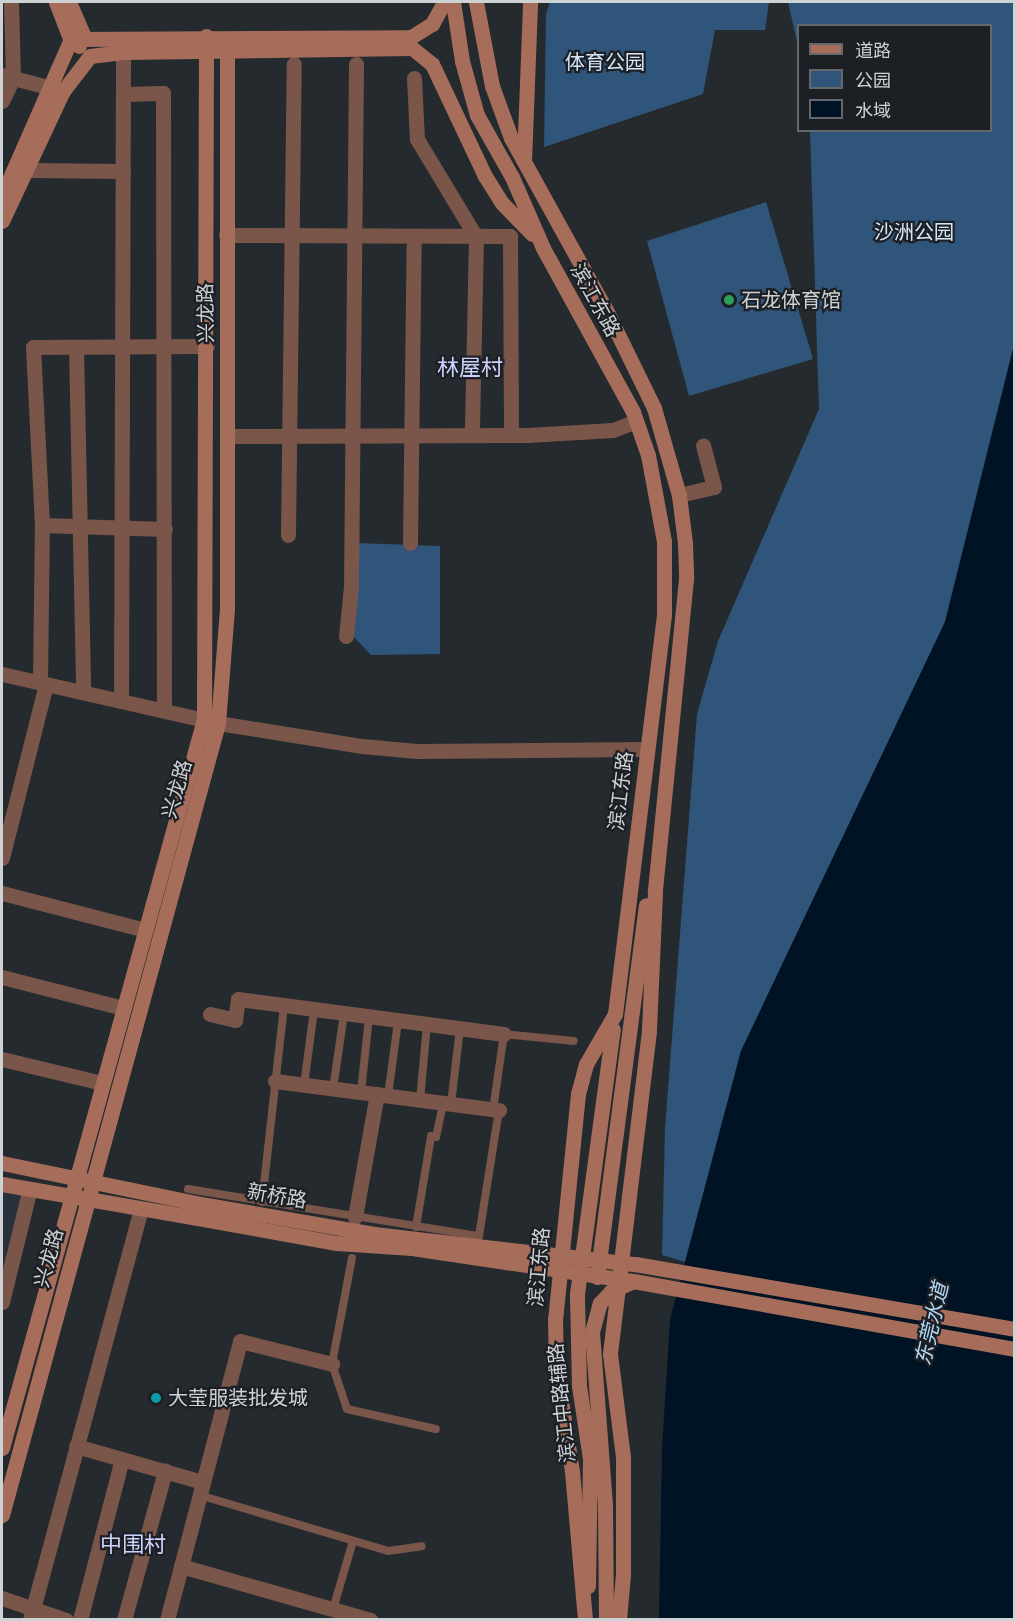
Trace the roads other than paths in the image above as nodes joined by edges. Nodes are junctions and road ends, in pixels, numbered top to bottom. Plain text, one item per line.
1 (11, 2) edge
2 (56, 2) edge
3 (69, 2) edge
4 (433, 2) edge
5 (444, 2) edge
6 (453, 2) edge
7 (476, 2) edge
8 (530, 2) edge
9 (436, 19) junction
10 (206, 36) junction
11 (78, 39) junction
12 (123, 52) junction
13 (206, 52) junction
14 (226, 52) junction
15 (90, 56) junction
16 (294, 64) dead end
17 (356, 64) dead end
18 (7, 77) edge
19 (414, 78) dead end
20 (58, 89) junction
21 (123, 94) junction
22 (2, 101) edge
23 (524, 164) junction
24 (27, 170) junction
25 (123, 171) junction
26 (542, 195) junction
27 (2, 196) edge
28 (512, 214) junction
29 (530, 219) junction
30 (2, 221) edge
31 (226, 235) junction
32 (290, 235) junction
33 (354, 236) junction
34 (414, 236) junction
35 (476, 237) junction
36 (543, 249) junction
37 (123, 346) junction
38 (166, 346) junction
39 (207, 346) junction
40 (76, 347) junction
41 (636, 421) junction
42 (290, 435) junction
43 (352, 435) junction
44 (412, 435) junction
45 (472, 435) junction
46 (511, 435) junction
47 (229, 436) junction
48 (703, 445) dead end
49 (679, 495) junction
50 (42, 525) junction
51 (80, 526) junction
52 (123, 527) junction
53 (165, 529) junction
54 (288, 535) dead end
55 (410, 543) dead end
56 (346, 636) dead end
57 (2, 674) edge
58 (43, 683) junction
59 (83, 692) junction
60 (121, 700) junction
61 (164, 710) junction
62 (211, 721) junction
63 (647, 749) junction
64 (663, 804) junction
65 (2, 858) edge
66 (2, 893) edge
67 (145, 930) junction
68 (2, 977) edge
69 (284, 1006) junction
70 (123, 1008) junction
71 (314, 1010) junction
72 (210, 1014) dead end
73 (344, 1014) junction
74 (615, 1014) junction
75 (369, 1017) junction
76 (398, 1021) junction
77 (427, 1024) junction
78 (460, 1029) junction
79 (504, 1034) junction
80 (574, 1041) dead end
81 (2, 1059) edge
82 (275, 1081) junction
83 (102, 1083) junction
84 (304, 1085) junction
85 (333, 1089) junction
86 (361, 1092) junction
87 (382, 1095) junction
88 (420, 1100) junction
89 (447, 1104) junction
90 (496, 1110) junction
91 (2, 1163) edge
92 (75, 1176) junction
93 (92, 1179) junction
94 (2, 1184) edge
95 (188, 1189) dead end
96 (28, 1196) dead end
97 (69, 1197) junction
98 (86, 1201) junction
99 (262, 1202) junction
100 (141, 1210) junction
101 (194, 1210) junction
102 (355, 1217) junction
103 (416, 1227) junction
104 (352, 1258) dead end
105 (599, 1261) junction
106 (580, 1267) junction
107 (597, 1277) junction
108 (5, 1278) edge
109 (633, 1281) junction
110 (2, 1302) edge
111 (1014, 1329) edge
112 (1014, 1349) edge
113 (332, 1364) junction
114 (436, 1429) dead end
115 (76, 1446) junction
116 (2, 1448) edge
117 (122, 1459) junction
118 (165, 1471) junction
119 (200, 1488) junction
120 (598, 1505) junction
121 (2, 1515) edge
122 (353, 1541) junction
123 (422, 1546) dead end
124 (181, 1566) junction
125 (2, 1598) edge
126 (333, 1609) junction
127 (32, 1614) edge
128 (585, 1615) edge
129 (66, 1620) edge
130 (80, 1620) edge
131 (124, 1620) edge
132 (167, 1620) edge
133 (370, 1620) edge
134 (606, 1620) edge
135 (619, 1620) edge

1 - 18 street
2 - 11 main road
3 - 11 main road
4 - 9 main road
5 - 9 main road
6 - 29 main road, 滨江东路
7 - 23 main road, 滨江东路
8 - 23 main road
9 - 10 main road
10 - 11 main road
10 - 13 main road, 兴龙路
11 - 15 main road
11 - 20 main road
12 - 13 main road
12 - 15 main road
12 - 21 street
13 - 14 main road
13 - 39 main road, 兴龙路
14 - 28 main road
14 - 31 main road, 兴龙路
15 - 20 main road
16 - 32 street
17 - 33 street
18 - 20 street
18 - 22 street
19 - 35 street
20 - 24 main road
20 - 27 main road
21 - 25 street
21 - 38 street
23 - 26 main road, 滨江东路
24 - 25 street
24 - 30 main road
25 - 37 street
26 - 29 main road
26 - 49 main road, 滨江东路
28 - 29 main road
28 - 36 main road
29 - 36 main road, 滨江东路
31 - 32 street
31 - 47 main road, 兴龙路
32 - 33 street
32 - 42 street
33 - 34 street
33 - 43 street
34 - 35 street
34 - 44 street
35 - 45 street
35 - 46 street
36 - 41 main road, 滨江东路
37 - 38 street
37 - 40 street
37 - 52 street
38 - 39 street
38 - 53 street
39 - 62 main road, 兴龙路
40 - 50 street
40 - 51 street
41 - 46 street
41 - 63 main road, 滨江东路
42 - 43 street
42 - 47 street
42 - 54 street
43 - 44 street
43 - 56 street
44 - 45 street
44 - 55 street
45 - 46 street
47 - 62 main road, 兴龙路
48 - 49 street
49 - 64 main road, 滨江东路
50 - 51 street
50 - 58 street
51 - 52 street
51 - 59 street
52 - 53 street
52 - 60 street
53 - 61 street
57 - 58 street
58 - 59 street
58 - 65 street
59 - 60 street
60 - 61 street
61 - 62 street
62 - 63 street
62 - 67 main road, 兴龙路
62 - 93 main road, 兴龙路
63 - 74 main road, 滨江东路
64 - 105 main road
64 - 135 main road, 滨江东路
66 - 67 street
67 - 70 main road, 兴龙路
68 - 70 street
69 - 71 street
69 - 72 street
69 - 82 lane
70 - 83 main road, 兴龙路
71 - 73 street
71 - 84 lane
73 - 75 street
73 - 85 lane
74 - 106 main road, 滨江中路辅路
74 - 128 main road, 滨江东路
75 - 76 street
75 - 86 lane
76 - 77 street
76 - 87 lane
77 - 78 street
77 - 88 lane
78 - 79 street
78 - 89 lane
79 - 80 lane
79 - 90 lane
81 - 83 street
82 - 84 street
82 - 99 lane
83 - 92 main road, 兴龙路
84 - 85 street
85 - 86 street
86 - 87 street
87 - 88 street
87 - 102 street
88 - 89 street
89 - 90 street
89 - 103 lane
90 - 103 lane
91 - 92 main road, 新桥路
92 - 93 main road, 新桥路
92 - 97 main road, 兴龙路
93 - 98 main road, 兴龙路
93 - 101 main road, 新桥路
94 - 97 main road, 新桥路
95 - 99 lane
96 - 108 street
97 - 98 main road, 新桥路
97 - 116 main road, 兴龙路
98 - 100 main road, 新桥路
98 - 121 main road, 兴龙路
99 - 102 lane
100 - 101 main road, 新桥路
100 - 115 street
101 - 106 main road, 新桥路, bridge
102 - 103 lane
104 - 113 lane
105 - 106 main road, bridge
105 - 107 main road, bridge
105 - 111 main road, bridge
106 - 107 main road, bridge
106 - 120 main road, 滨江中路辅路
107 - 109 main road, bridge
108 - 110 street
109 - 112 main road
109 - 120 main road, 滨江中路辅路, bridge
113 - 114 lane
113 - 119 street
115 - 117 street
115 - 127 street
117 - 118 street
117 - 130 street
118 - 119 street
118 - 131 street
119 - 122 lane
119 - 124 street
120 - 128 main road, 滨江中路辅路
120 - 134 main road, 滨江中路辅路
122 - 123 lane
122 - 126 lane
124 - 126 street
124 - 132 street
125 - 127 street
126 - 133 street
127 - 129 street

